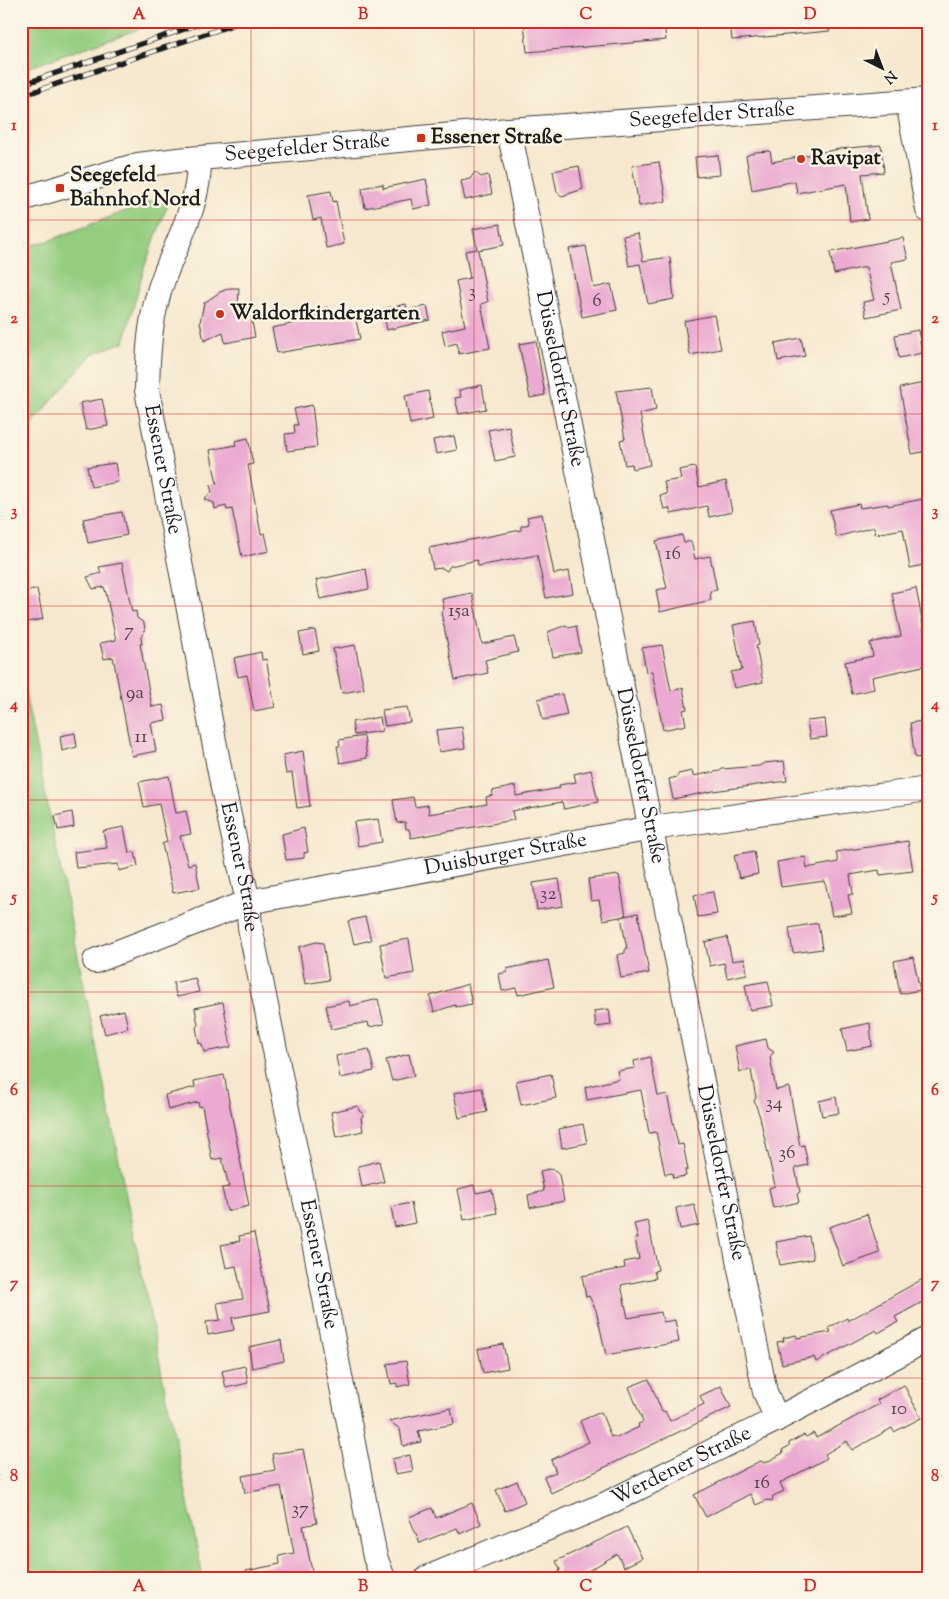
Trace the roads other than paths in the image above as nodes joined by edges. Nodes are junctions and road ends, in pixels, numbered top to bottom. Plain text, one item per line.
1 (918, 101) edge
2 (509, 130) junction
3 (199, 159) junction
4 (21, 199) edge
5 (928, 210) edge
6 (928, 789) edge
7 (652, 828) junction
8 (248, 902) junction
9 (95, 961) dead end
10 (928, 1339) edge
11 (777, 1418) junction
12 (383, 1578) edge
13 (427, 1578) edge

1 - 2 street, Seegefelder Straße
1 - 5 street
2 - 3 street, Seegefelder Straße
2 - 7 street, Düsseldorfer Straße
3 - 4 street, Seegefelder Straße
3 - 8 street, Essener Straße
6 - 7 street, Duisburger Straße
7 - 8 street, Duisburger Straße
7 - 11 street, Düsseldorfer Straße
8 - 9 street, Duisburger Straße
8 - 12 street, Essener Straße
10 - 11 street, Werdener Straße
11 - 13 street, Werdener Straße

